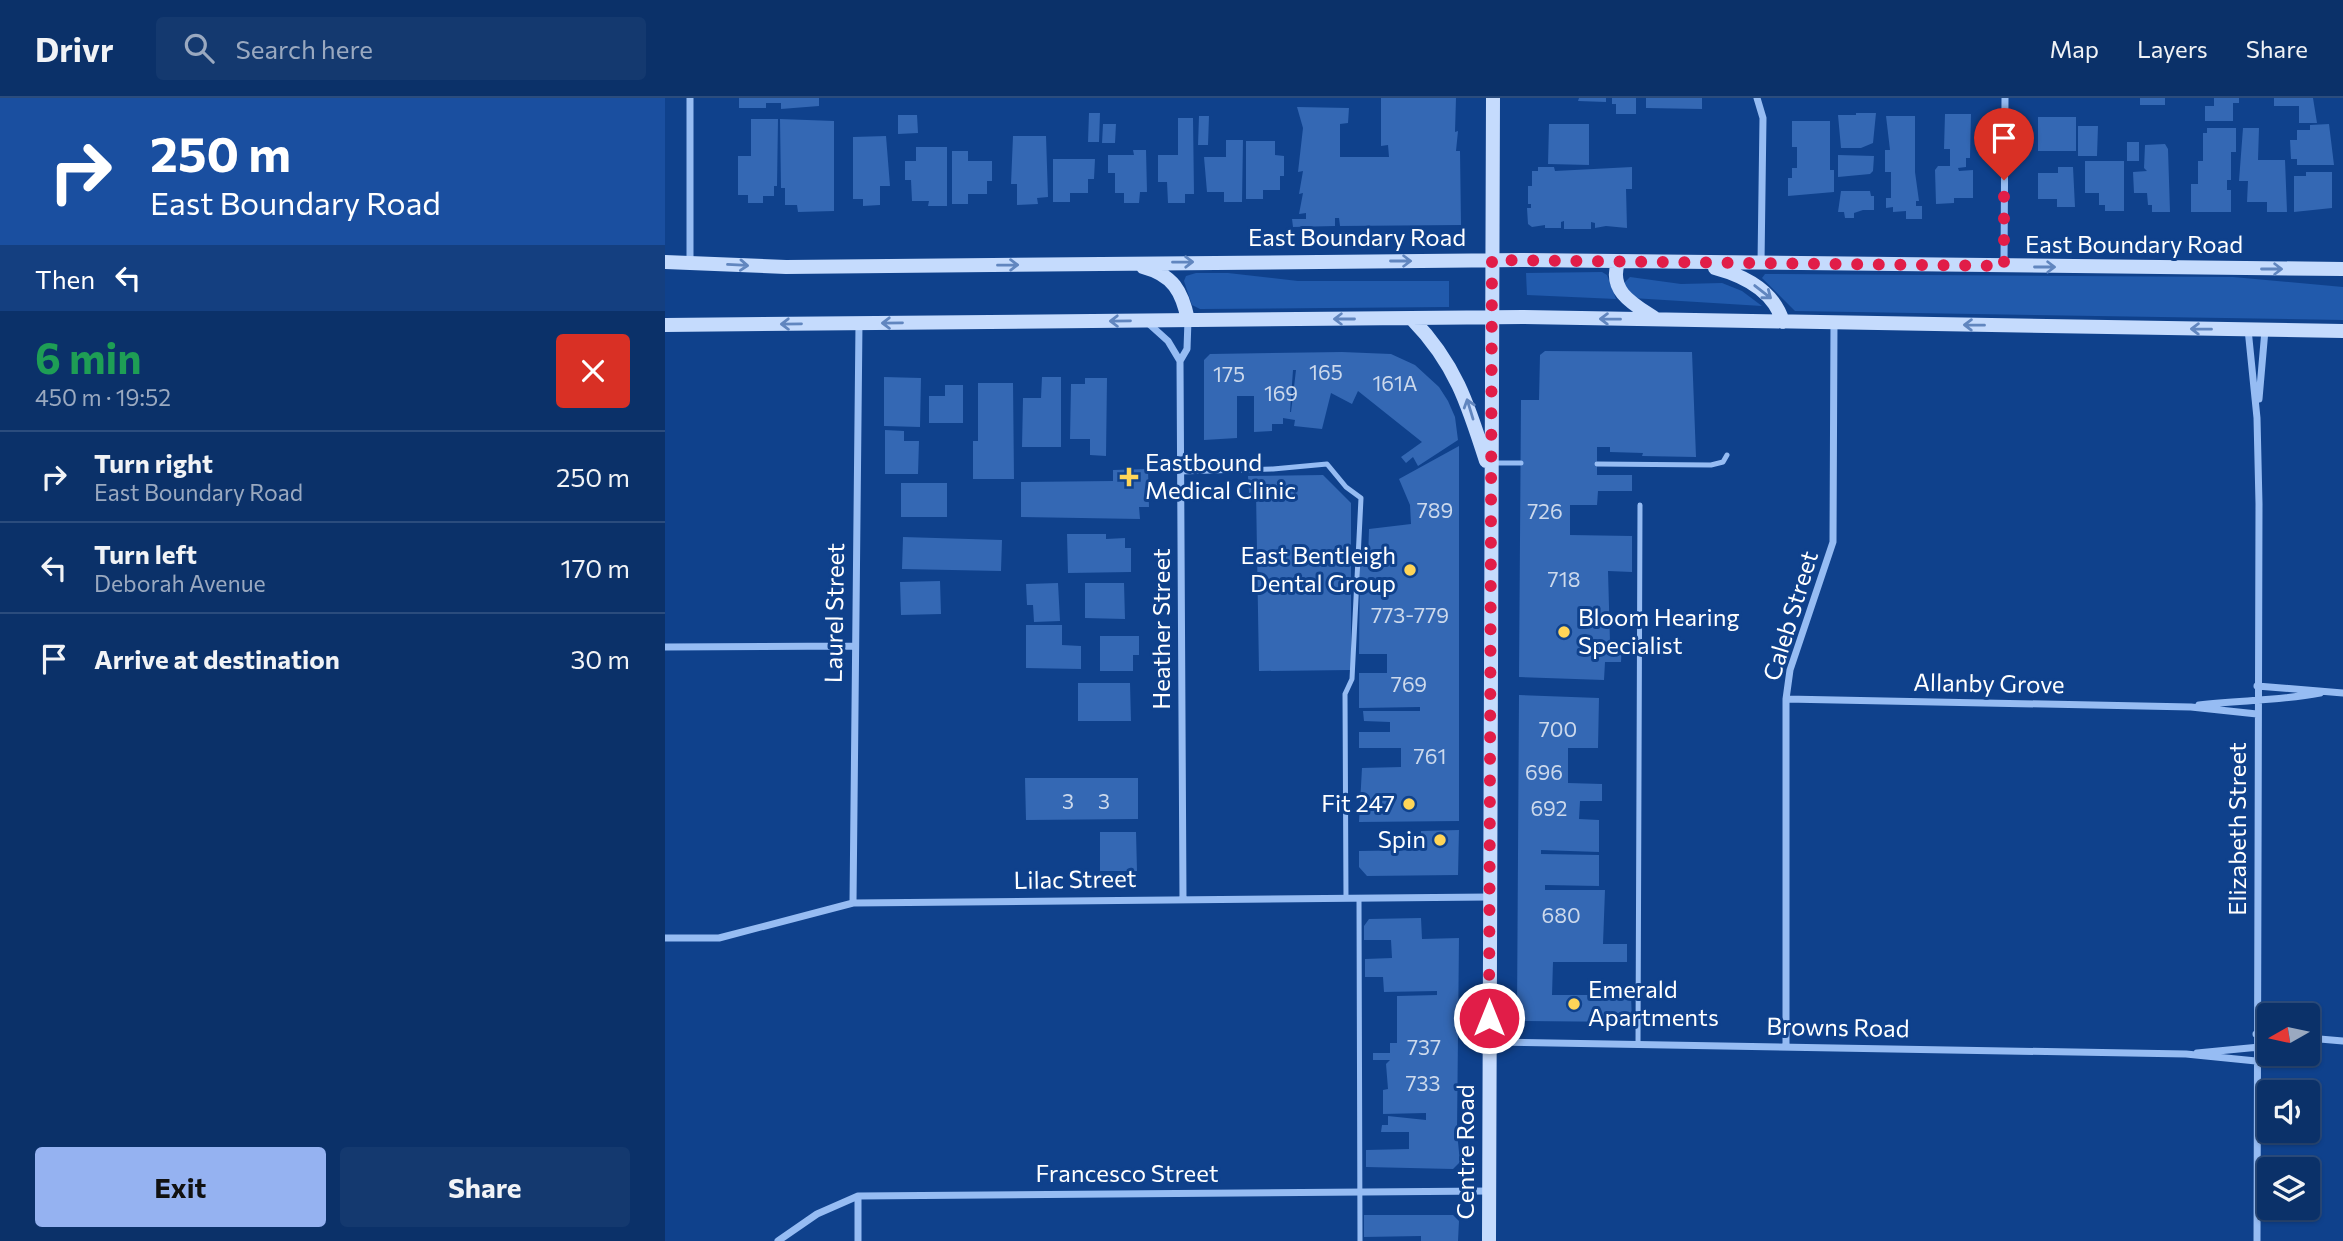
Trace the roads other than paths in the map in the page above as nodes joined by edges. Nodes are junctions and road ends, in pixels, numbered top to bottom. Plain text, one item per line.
1 (690, 98) edge
2 (1493, 98) edge
3 (1757, 98) edge
4 (2005, 98) edge
5 (1492, 260) junction
6 (665, 262) edge
7 (690, 262) junction
8 (1132, 263) junction
9 (1618, 263) junction
10 (1761, 263) junction
11 (1682, 264) junction
12 (2004, 266) junction
13 (2343, 269) edge
14 (1492, 318) junction
15 (1412, 319) junction
16 (1146, 320) junction
17 (1188, 320) junction
18 (1657, 320) junction
19 (1834, 322) junction
20 (859, 323) junction
21 (1783, 323) junction
22 (665, 325) edge
23 (2248, 329) junction
24 (2265, 330) junction
25 (2343, 331) edge
26 (1180, 361) junction
27 (2257, 418) junction
28 (1727, 455) dead end
29 (1521, 463) dead end
30 (1597, 464) dead end
31 (1490, 469) junction
32 (1180, 472) junction
33 (1640, 505) dead end
34 (854, 646) junction
35 (665, 647) edge
36 (2257, 686) junction
37 (2320, 693) junction
38 (2343, 693) edge
39 (1786, 699) junction
40 (2257, 699) junction
41 (2191, 707) junction
42 (2257, 714) junction
43 (1346, 897) junction
44 (1359, 897) junction
45 (1489, 897) junction
46 (1183, 898) junction
47 (853, 902) junction
48 (665, 938) edge
49 (2256, 1034) joint
50 (2321, 1041) edge
51 (2343, 1041) edge
52 (1489, 1042) junction
53 (1638, 1045) junction
54 (1786, 1047) junction
55 (2256, 1047) junction
56 (2186, 1054) junction
57 (2256, 1061) junction
58 (1489, 1191) junction
59 (1360, 1192) junction
60 (858, 1196) junction
61 (779, 1241) edge
62 (858, 1241) edge
63 (1360, 1241) edge
64 (1489, 1241) edge
65 (2256, 1241) edge

1 - 7 street
2 - 5 main road, Centre Road
3 - 10 street
4 - 12 street
8 -> 5 main road, East Boundary Road
5 - 9 main road, East Boundary Road
5 - 14 main road, Centre Road
6 - 7 main road, East Boundary Road
7 -> 8 main road, East Boundary Road
8 - 17 main road
9 - 11 main road, East Boundary Road
9 - 18 main road
10 - 11 main road, East Boundary Road
10 - 12 main road, East Boundary Road
11 -> 21 main road
12 -> 13 main road, East Boundary Road
14 - 15 main road
18 -> 14 main road
14 - 31 main road, Centre Road
15 -> 17 main road
31 -> 15 main road
16 - 17 main road
16 -> 20 main road
16 - 26 street
17 - 26 street, Heather Street
18 - 21 main road
19 - 21 main road
23 -> 19 main road
19 - 39 street, Caleb Street
20 -> 22 main road
20 - 34 street, Laurel Street
23 - 24 main road
23 - 27 street, Elizabeth Street
24 - 25 main road
24 - 27 street, Elizabeth Street
26 - 32 street, Heather Street
27 - 36 street, Elizabeth Street
28 - 30 lane
29 - 31 lane
31 - 45 main road, Centre Road
32 - 43 lane
32 - 46 street, Heather Street
33 - 53 lane
34 - 35 street
34 - 47 street, Laurel Street
36 - 37 street
36 - 40 street, Elizabeth Street
37 - 38 street
37 - 40 street, Allanby Grove
39 - 41 street, Allanby Grove
39 - 54 street, Caleb Street
40 - 41 street, Allanby Grove
40 - 42 street, Elizabeth Street
41 - 42 street, Allanby Grove
42 - 49 street, Elizabeth Street
43 - 44 street, Lilac Street
43 - 46 street, Lilac Street
44 - 45 street, Lilac Street
44 - 59 lane
45 - 52 main road, Centre Road
46 - 47 street, Lilac Street
47 - 48 street, Lilac Street
49 - 55 street, Elizabeth Street
50 - 51 street
52 - 53 street, Browns Road
52 - 58 main road, Centre Road
53 - 54 street, Browns Road
54 - 56 street, Browns Road
55 - 56 street, Browns Road
55 - 57 street, Elizabeth Street
56 - 57 street, Browns Road
57 - 65 street, Elizabeth Street
58 - 59 street, Francesco Street
58 - 64 main road, Centre Road
59 - 60 street, Francesco Street
59 - 63 lane
60 - 61 street, Francesco Street
60 - 62 street

